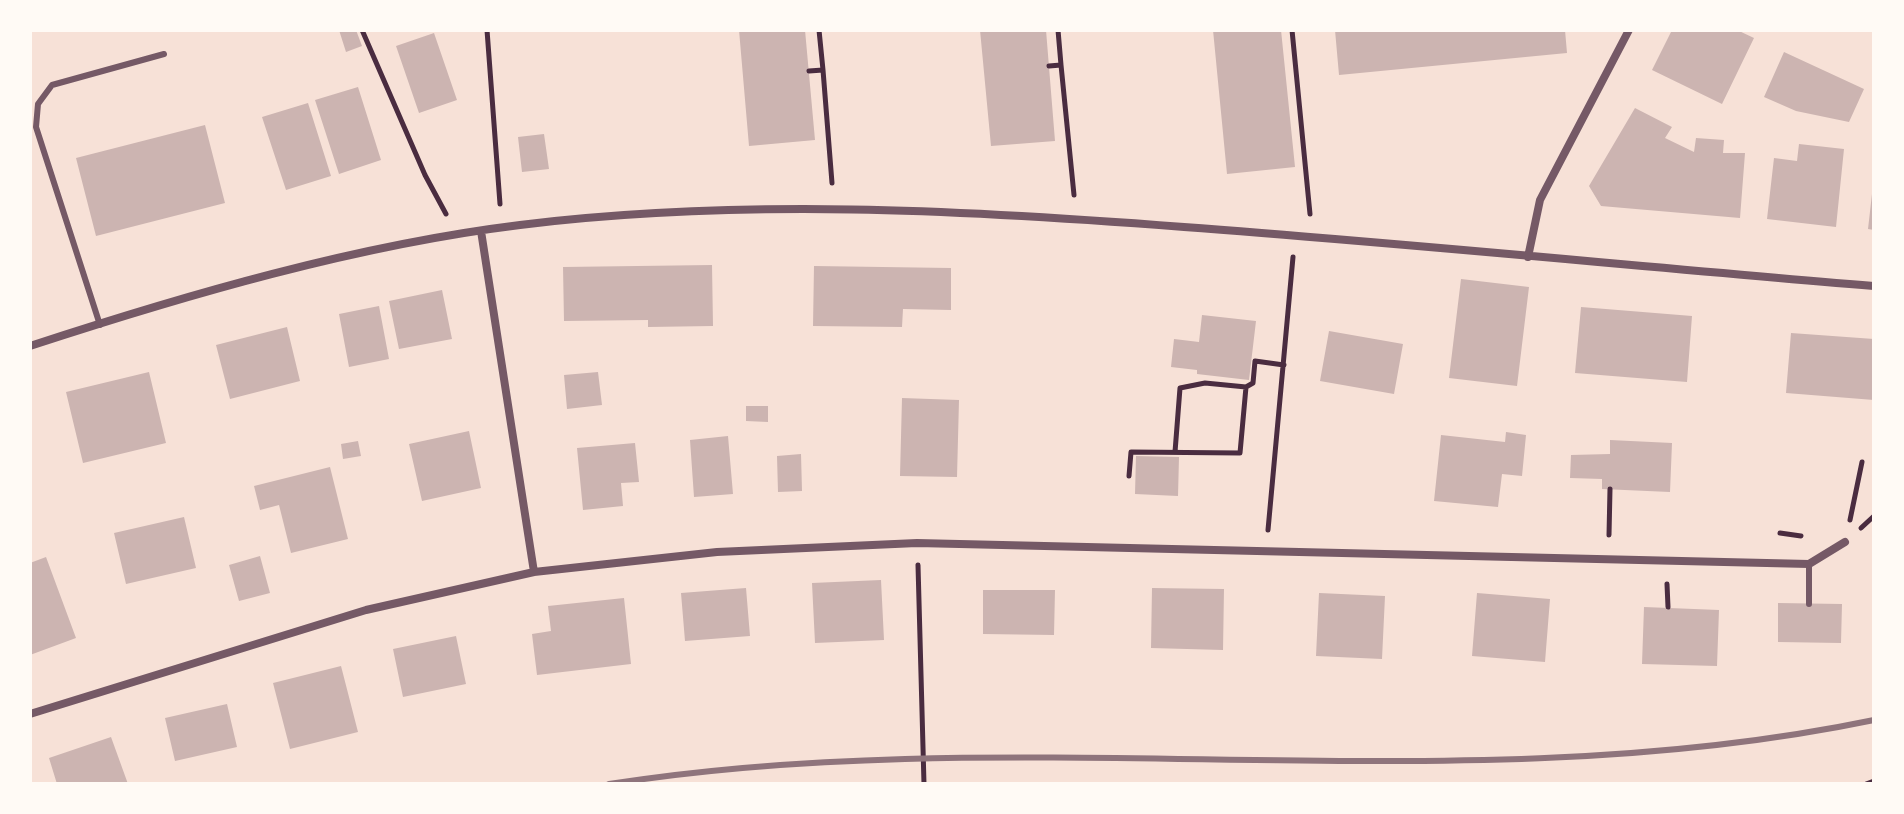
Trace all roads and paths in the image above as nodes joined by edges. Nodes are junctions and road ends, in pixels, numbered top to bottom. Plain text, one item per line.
1 (362, 30) edge
2 (487, 30) edge
3 (819, 30) edge
4 (1058, 30) edge
5 (1292, 30) edge
6 (1629, 30) edge
7 (164, 54) dead end
8 (1061, 65) junction
9 (1049, 66) dead end
10 (823, 70) junction
11 (809, 71) dead end
12 (832, 183) dead end
13 (1074, 196) dead end
14 (500, 209) dead end
15 (1310, 215) dead end
16 (448, 218) dead end
17 (481, 231) junction
18 (1294, 254) dead end
19 (1528, 257) junction
20 (1874, 286) edge
21 (100, 325) junction
22 (30, 346) edge
23 (1284, 365) junction
24 (1246, 387) junction
25 (1175, 452) junction
26 (1862, 462) dead end
27 (1129, 476) dead end
28 (1610, 489) dead end
29 (1854, 497) dead end
30 (1268, 531) dead end
31 (1609, 540) dead end
32 (1845, 542) dead end
33 (917, 560) dead end
34 (1809, 564) junction
35 (534, 572) junction
36 (1809, 604) dead end
37 (30, 714) edge
38 (1874, 781) edge
39 (924, 784) edge
40 (1866, 784) edge

1 - 16 path
2 - 14 path
3 - 10 path
4 - 8 path
5 - 15 path
6 - 19 street
7 - 21 lane
8 - 9 path
8 - 13 path
10 - 11 path
10 - 12 path
17 - 19 street
17 - 21 street
17 - 35 street
18 - 23 path
19 - 20 street
21 - 22 street
23 - 24 path
23 - 30 path
24 - 25 path
24 - 25 path
25 - 27 path
26 - 29 path
28 - 31 path
32 - 34 street
33 - 39 path
34 - 35 street
34 - 36 lane
35 - 37 street
38 - 40 path

